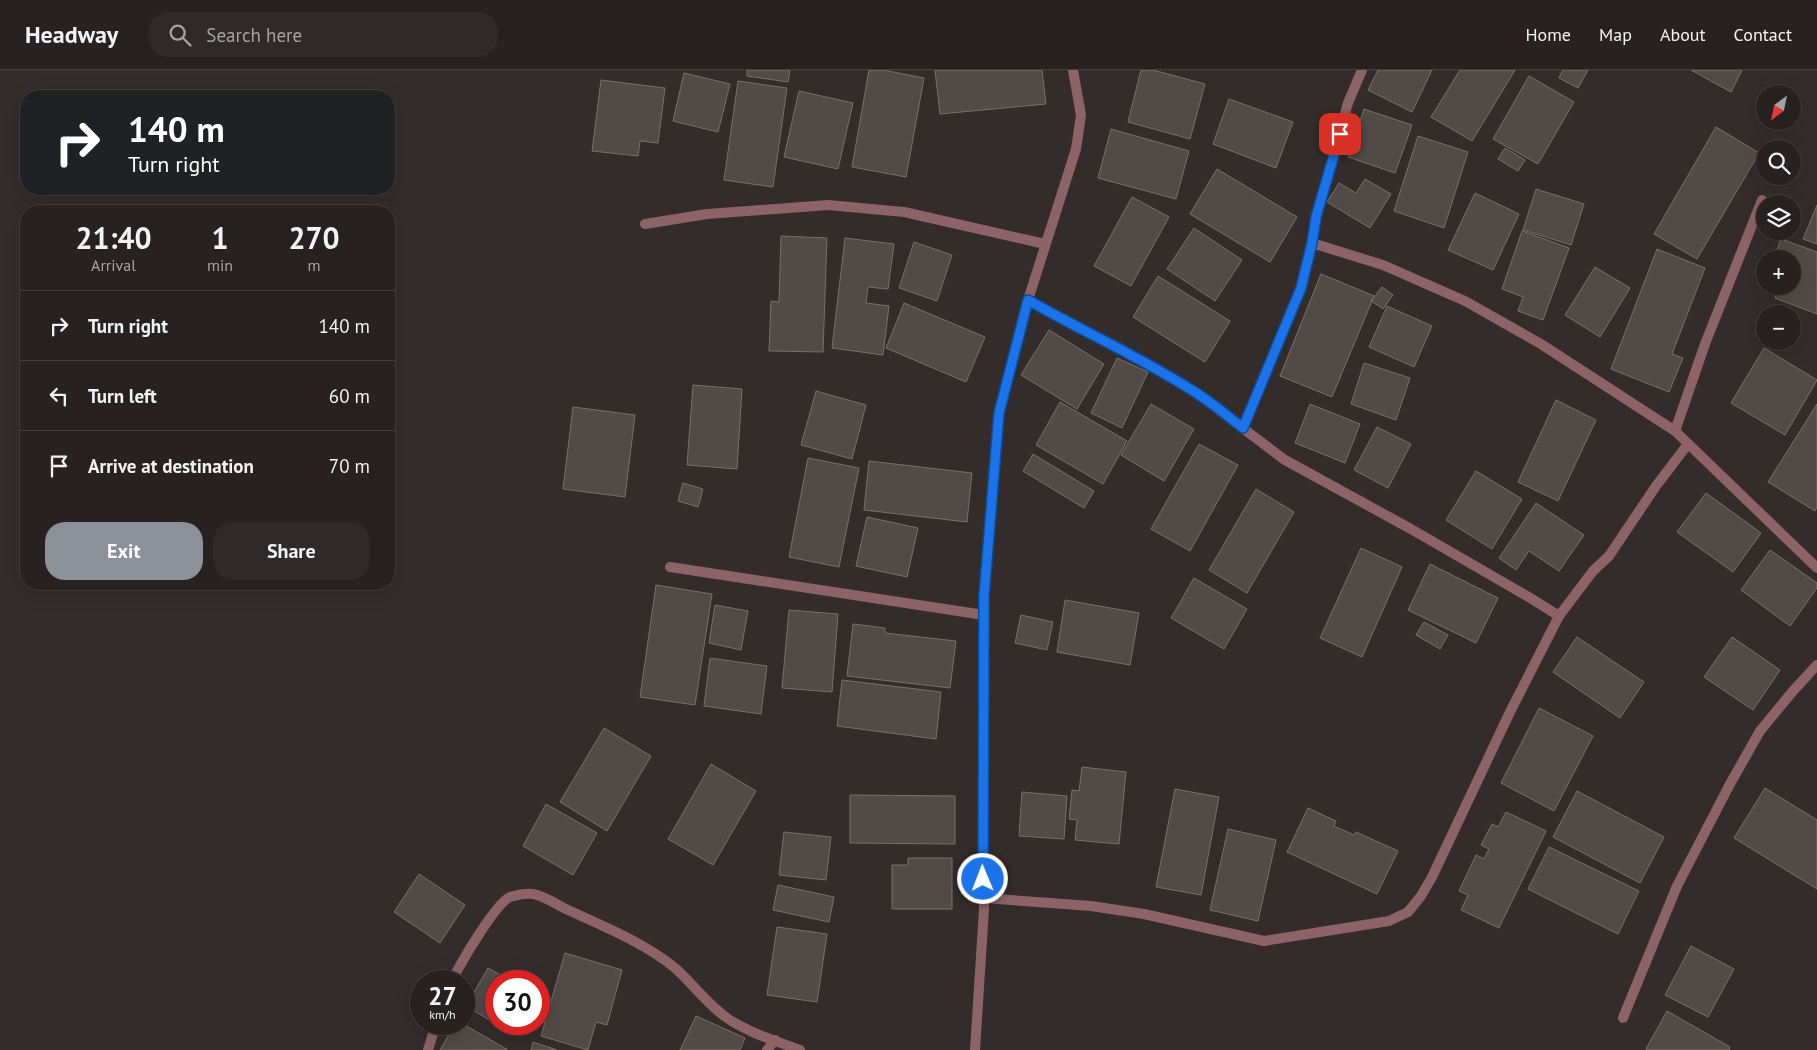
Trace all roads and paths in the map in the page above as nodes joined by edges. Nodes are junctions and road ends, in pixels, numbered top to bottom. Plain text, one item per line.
1 (1073, 70) edge
2 (1362, 70) edge
3 (1756, 215) edge
4 (645, 224) dead end
5 (1312, 243) junction
6 (1045, 244) junction
7 (1028, 300) junction
8 (1243, 428) junction
9 (1675, 431) junction
10 (1688, 444) junction
11 (670, 567) dead end
12 (1817, 568) edge
13 (984, 615) junction
14 (1559, 616) junction
15 (1817, 666) edge
16 (984, 898) junction
17 (459, 970) edge
18 (1623, 1018) dead end
19 (433, 1035) edge
20 (775, 1040) junction
21 (428, 1050) edge
22 (767, 1050) edge
23 (800, 1050) edge
24 (975, 1050) edge

1 - 6 street
2 - 5 street
3 - 9 street
4 - 6 street
5 - 8 street
5 - 9 street
6 - 7 street
7 - 8 street
7 - 13 street
8 - 14 street
9 - 10 street
10 - 12 street
10 - 14 street
11 - 13 street
13 - 16 street
14 - 16 street
15 - 18 street
16 - 24 street
17 - 20 street
19 - 21 street
20 - 22 street
20 - 23 street

